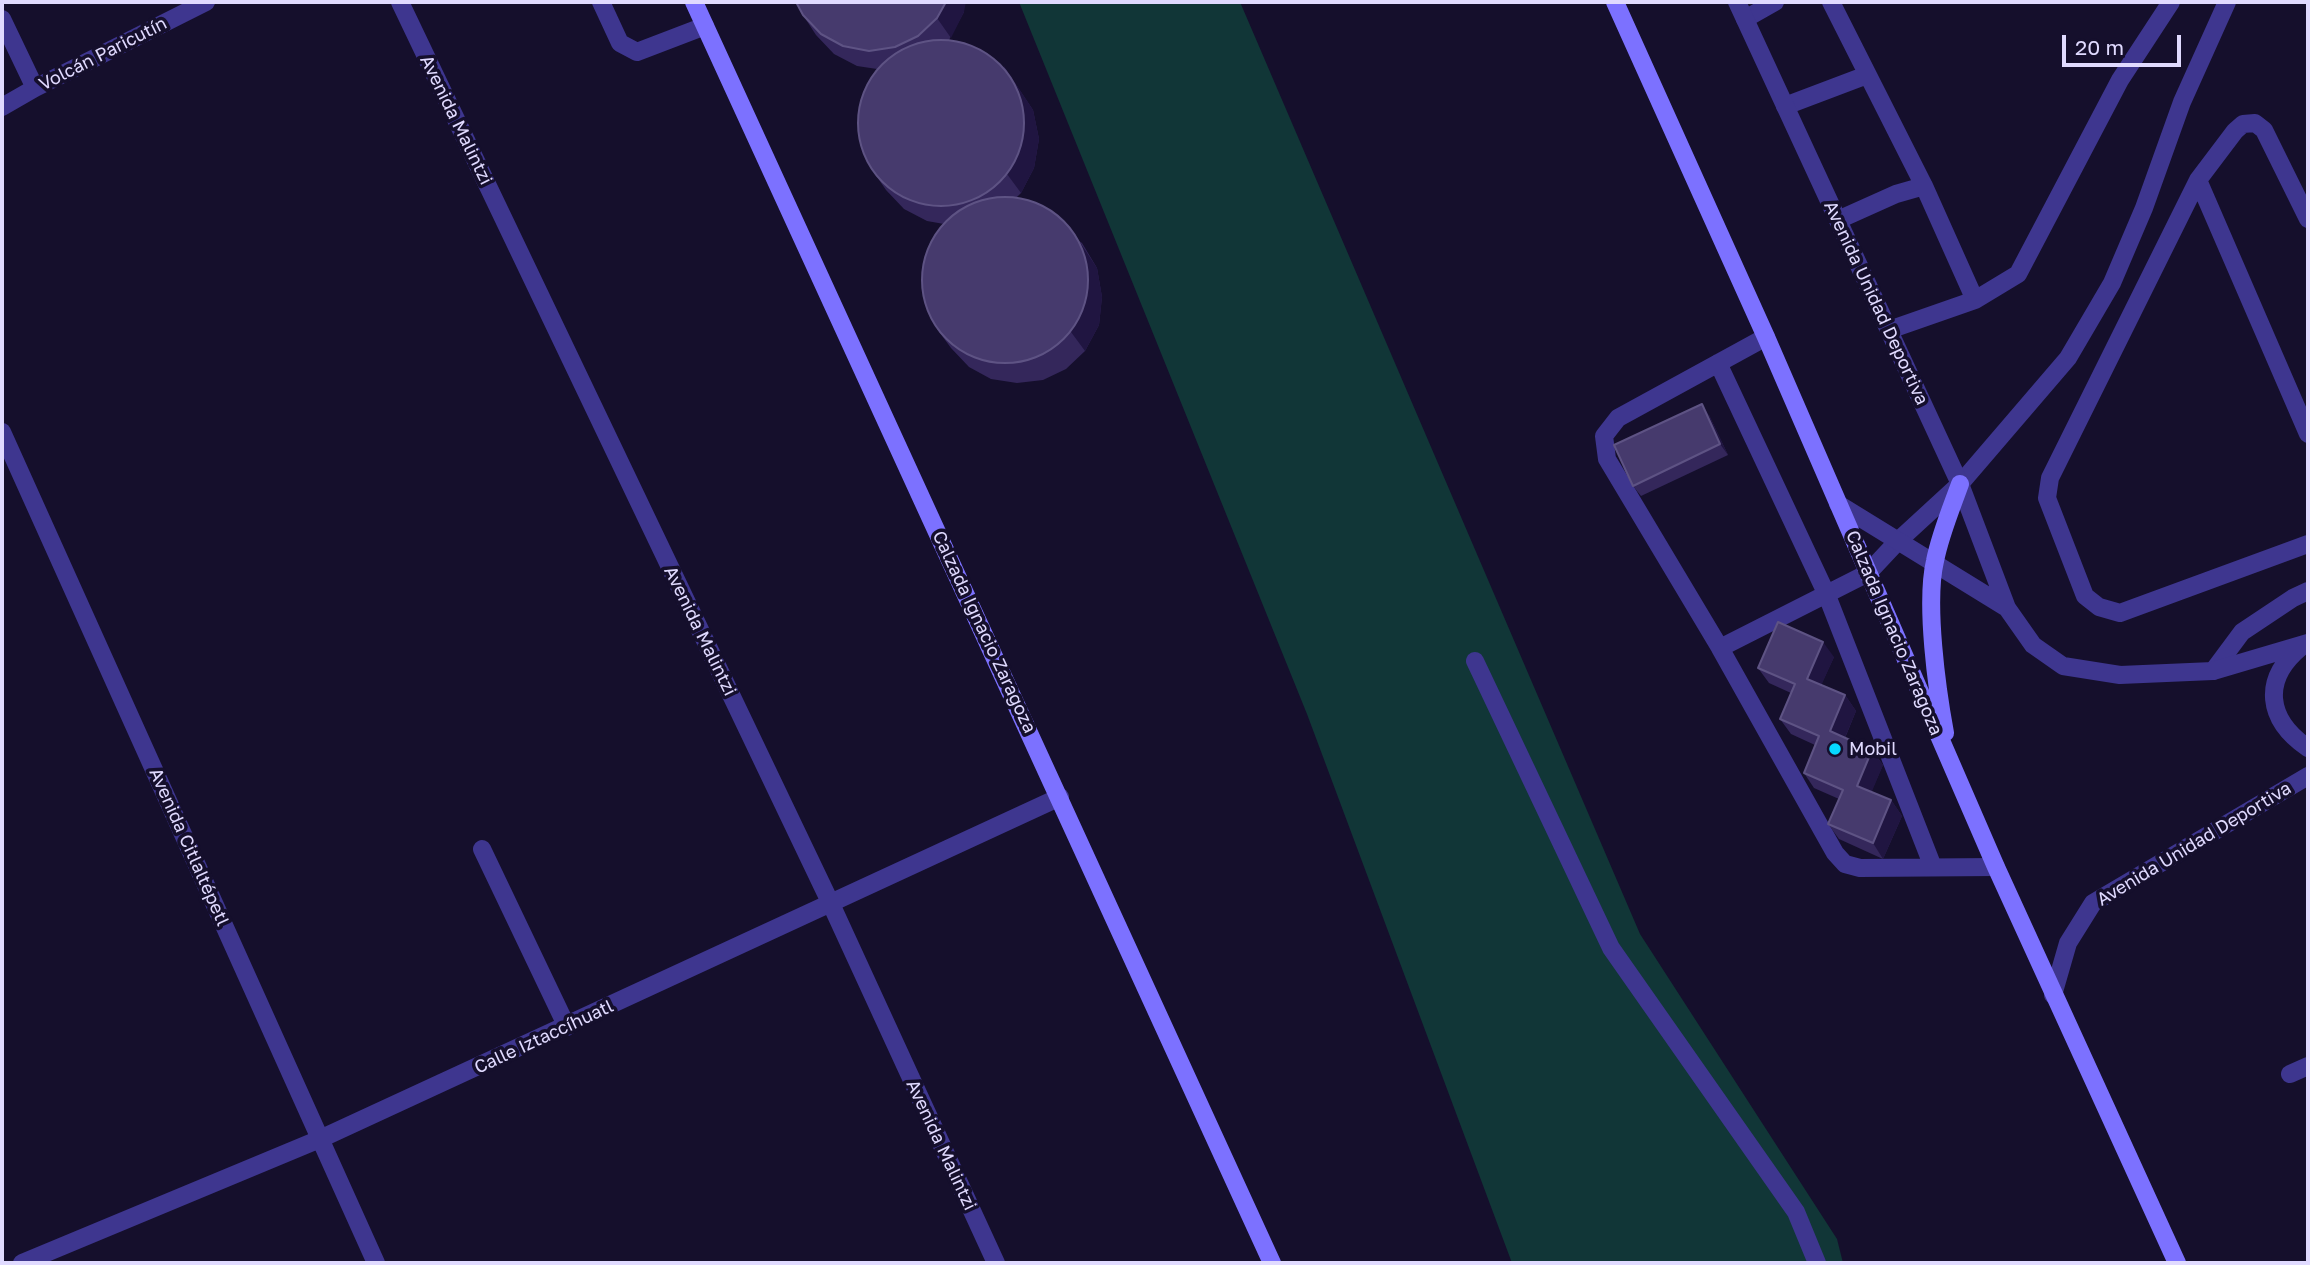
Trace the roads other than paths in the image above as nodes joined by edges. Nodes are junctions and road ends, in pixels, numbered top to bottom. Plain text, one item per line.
1 (206, 2) edge
2 (400, 2) edge
3 (601, 2) edge
4 (694, 2) edge
5 (1615, 2) edge
6 (1737, 2) edge
7 (1775, 2) edge
8 (1832, 2) edge
9 (2171, 2) edge
10 (2227, 2) edge
11 (2, 19) edge
12 (1745, 19) junction
13 (705, 26) junction
14 (1867, 75) junction
15 (35, 88) junction
16 (1785, 106) junction
17 (2, 107) edge
18 (2198, 180) junction
19 (1924, 186) junction
20 (2308, 219) edge
21 (1838, 220) junction
22 (1975, 300) junction
23 (1889, 330) junction
24 (1766, 337) junction
25 (1718, 363) junction
26 (2, 432) edge
27 (2308, 434) edge
28 (1960, 484) junction
29 (1839, 504) junction
30 (1898, 541) junction
31 (2308, 544) edge
32 (1934, 562) junction
33 (1868, 573) junction
34 (2308, 592) edge
35 (1826, 593) junction
36 (2007, 608) junction
37 (2306, 644) edge
38 (1720, 648) junction
39 (1475, 662) dead end
40 (2213, 671) junction
41 (2308, 748) edge
42 (1952, 767) junction
43 (2308, 776) edge
44 (1060, 797) junction
45 (482, 849) dead end
46 (1933, 867) junction
47 (1996, 867) junction
48 (831, 904) junction
49 (2053, 995) junction
50 (567, 1027) junction
51 (2308, 1066) edge
52 (2290, 1074) dead end
53 (320, 1139) junction
54 (2174, 1258) edge
55 (22, 1263) edge
56 (376, 1263) edge
57 (996, 1263) edge
58 (1272, 1263) edge
59 (1817, 1263) edge

1 - 15 street, Volcán Paricutín
2 - 48 street, Avenida Malintzi
3 - 13 street
4 - 13 main road, Calzada Ignacio Zaragoza
5 - 24 main road, Calzada Ignacio Zaragoza
6 - 12 street, Avenida Unidad Deportiva
7 - 12 street
8 - 14 street
9 - 22 street
10 - 28 street
11 - 15 street
12 - 16 street, Avenida Unidad Deportiva
13 - 44 main road, Calzada Ignacio Zaragoza
14 - 16 street
14 - 19 street
15 - 17 street, Volcán Paricutín
16 - 21 street, Avenida Unidad Deportiva
18 - 20 street
18 - 27 street
18 - 31 street
19 - 21 street
19 - 22 street
21 - 23 street, Avenida Unidad Deportiva
22 - 23 street
23 - 28 street, Avenida Unidad Deportiva
24 - 25 street
24 - 29 main road, Calzada Ignacio Zaragoza
25 - 35 street
25 - 38 street
26 - 53 street, Avenida Citlaltépetl
28 - 30 street
28 - 32 main road
28 - 36 street, Avenida Unidad Deportiva
29 - 30 street, Avenida Unidad Deportiva
29 - 33 main road, Calzada Ignacio Zaragoza
30 - 32 street, Avenida Unidad Deportiva
30 - 33 street
32 - 36 street, Avenida Unidad Deportiva
32 - 42 main road
33 - 35 street
33 - 42 main road, Calzada Ignacio Zaragoza
34 - 40 street
35 - 38 street
35 - 46 street
36 - 40 street, Avenida Unidad Deportiva
37 - 40 street, Avenida Unidad Deportiva
37 - 41 street
38 - 46 street
39 - 59 street
42 - 47 main road, Calzada Ignacio Zaragoza
43 - 49 street, Avenida Unidad Deportiva
44 - 48 street, Calle Iztaccíhuatl
44 - 58 main road, Calzada Ignacio Zaragoza
45 - 50 street
46 - 47 street
47 - 49 main road, Calzada Ignacio Zaragoza
48 - 50 street, Calle Iztaccíhuatl
48 - 57 street, Avenida Malintzi
49 - 54 main road, Calzada Ignacio Zaragoza
50 - 53 street, Calle Iztaccíhuatl
51 - 52 street
53 - 55 street, Calle Iztaccíhuatl
53 - 56 street, Avenida Citlaltépetl

